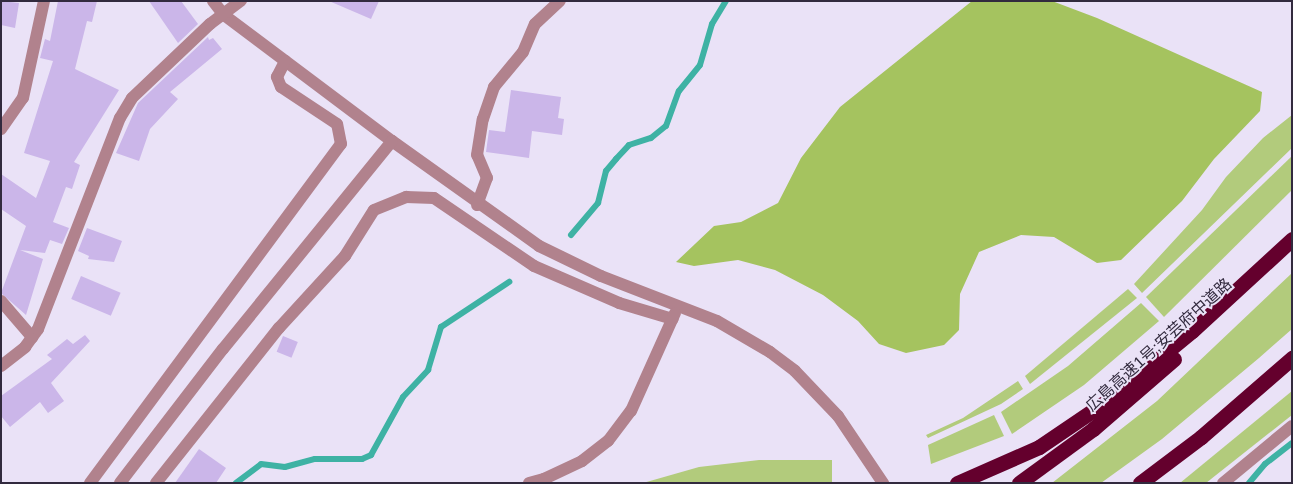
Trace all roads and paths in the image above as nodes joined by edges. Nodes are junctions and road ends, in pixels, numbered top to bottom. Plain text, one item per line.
1 (44, 1) edge
2 (213, 1) edge
3 (241, 1) edge
4 (560, 1) edge
5 (224, 15) junction
6 (285, 61) junction
7 (1, 129) edge
8 (392, 141) junction
9 (477, 205) junction
10 (1292, 239) edge
11 (1292, 245) edge
12 (1, 301) edge
13 (679, 304) junction
14 (672, 319) junction
15 (32, 337) junction
16 (1292, 358) edge
17 (1, 366) edge
18 (1292, 426) edge
19 (881, 478) edge
20 (90, 483) edge
21 (120, 483) edge
22 (156, 483) edge
23 (529, 483) edge
24 (957, 483) edge
25 (1019, 483) edge
26 (1140, 483) edge
27 (1223, 483) edge

1 - 7 street
2 - 5 street
3 - 5 street
4 - 9 street
5 - 6 street
5 - 15 street
6 - 8 street
6 - 20 street
8 - 9 street
8 - 21 street
9 - 13 street
10 - 24 highway
11 - 25 highway, 広島高速1号;安芸府中道路
12 - 15 street
13 - 14 street
13 - 19 street
14 - 22 street
14 - 23 street
15 - 17 street
16 - 26 highway
18 - 27 street

